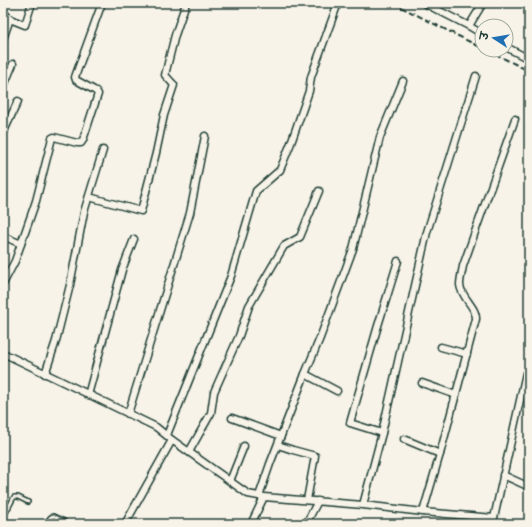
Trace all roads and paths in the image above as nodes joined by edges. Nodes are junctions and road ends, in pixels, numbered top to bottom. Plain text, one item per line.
1 (32, 3) edge
2 (102, 3) edge
3 (186, 3) edge
4 (338, 3) edge
5 (483, 3) edge
6 (428, 4) edge
7 (3, 12) edge
8 (10, 19) junction
9 (469, 26) junction
10 (474, 29) edge
11 (3, 39) edge
12 (514, 51) edge
13 (529, 59) edge
14 (13, 64) dead end
15 (476, 76) dead end
16 (403, 80) dead end
17 (3, 88) edge
18 (18, 102) dead end
19 (515, 119) dead end
20 (3, 136) edge
21 (205, 136) dead end
22 (103, 150) dead end
23 (319, 190) dead end
24 (88, 197) junction
25 (3, 236) edge
26 (134, 239) dead end
27 (21, 244) junction
28 (398, 261) dead end
29 (3, 284) edge
30 (441, 347) dead end
31 (3, 353) edge
32 (467, 354) junction
33 (526, 372) dead end
34 (45, 374) junction
35 (305, 374) junction
36 (422, 383) dead end
37 (337, 391) dead end
38 (88, 395) junction
39 (456, 395) junction
40 (128, 414) junction
41 (232, 418) dead end
42 (382, 433) junction
43 (167, 435) junction
44 (281, 436) junction
45 (404, 439) dead end
46 (172, 440) junction
47 (278, 445) junction
48 (244, 446) dead end
49 (189, 452) junction
50 (440, 454) junction
51 (503, 475) junction
52 (230, 481) junction
53 (529, 486) edge
54 (262, 496) junction
55 (307, 500) junction
56 (318, 501) junction
57 (28, 502) dead end
58 (363, 505) junction
59 (423, 512) junction
60 (3, 518) edge
61 (64, 522) dead end
62 (46, 524) edge
63 (125, 524) edge
64 (251, 524) edge
65 (306, 524) edge

1 - 8 street
2 - 27 street
3 - 24 street
4 - 43 street
5 - 9 street
6 - 9 street
7 - 8 street
8 - 11 street
9 - 10 street
12 - 13 street
14 - 17 street
15 - 42 street
16 - 35 street
18 - 20 street
19 - 32 street
21 - 40 street
22 - 24 street
23 - 49 street
24 - 34 street
25 - 27 street
26 - 38 street
27 - 29 street
28 - 42 street
30 - 32 street
31 - 34 street
32 - 39 street
33 - 51 street
34 - 38 street
35 - 37 street
35 - 44 street
36 - 39 street
38 - 40 street
39 - 50 street
40 - 43 street
41 - 44 street
42 - 58 street
43 - 46 street
44 - 47 street
45 - 50 street
46 - 49 street
46 - 63 street
47 - 54 street
47 - 55 street
48 - 52 street
49 - 52 street
50 - 59 street
51 - 53 street
51 - 59 street
52 - 54 street
54 - 55 street
54 - 64 street
55 - 56 street
56 - 58 street
56 - 65 street
57 - 60 lane
58 - 59 street
61 - 62 lane

